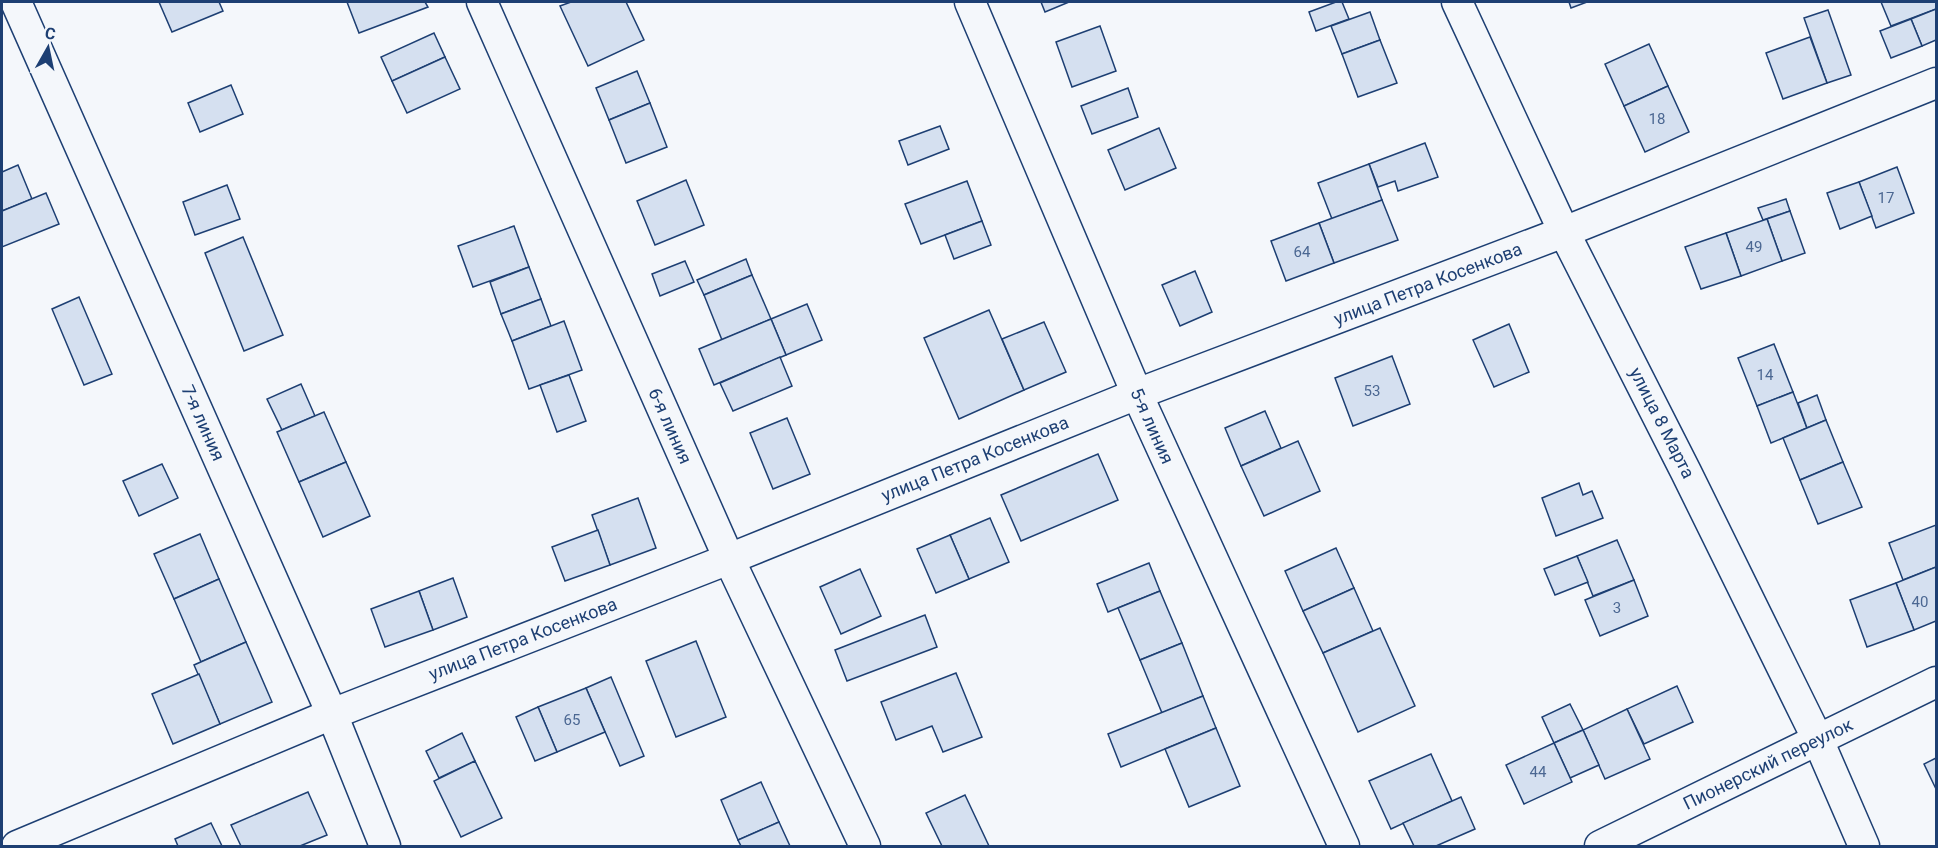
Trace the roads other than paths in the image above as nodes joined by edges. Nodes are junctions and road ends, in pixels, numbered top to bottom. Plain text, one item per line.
1 (16, 2) edge
2 (482, 2) edge
3 (970, 2) edge
4 (1457, 2) edge
5 (1936, 83) edge
6 (1564, 232) junction
7 (1137, 394) junction
8 (729, 559) junction
9 (1936, 682) edge
10 (332, 714) junction
11 (1818, 740) junction
12 (17, 846) edge
13 (385, 846) edge
14 (865, 846) edge
15 (1344, 846) edge
16 (1600, 846) edge
17 (1863, 846) edge

1 - 10 street, 7-я линия
2 - 8 street, 6-я линия
3 - 7 street, 5-я линия
4 - 6 street, улица 8 Марта
5 - 6 street, улица Петра Косенкова
6 - 7 street, улица Петра Косенкова
6 - 11 street, улица 8 Марта
7 - 8 street, улица Петра Косенкова
7 - 15 street, 5-я линия
8 - 10 street, улица Петра Косенкова
8 - 14 street, 6-я линия
9 - 11 street, Пионерский переулок
10 - 12 street, улица Петра Косенкова
10 - 13 street, 7-я линия
11 - 16 street, Пионерский переулок
11 - 17 street, улица 8 Марта

